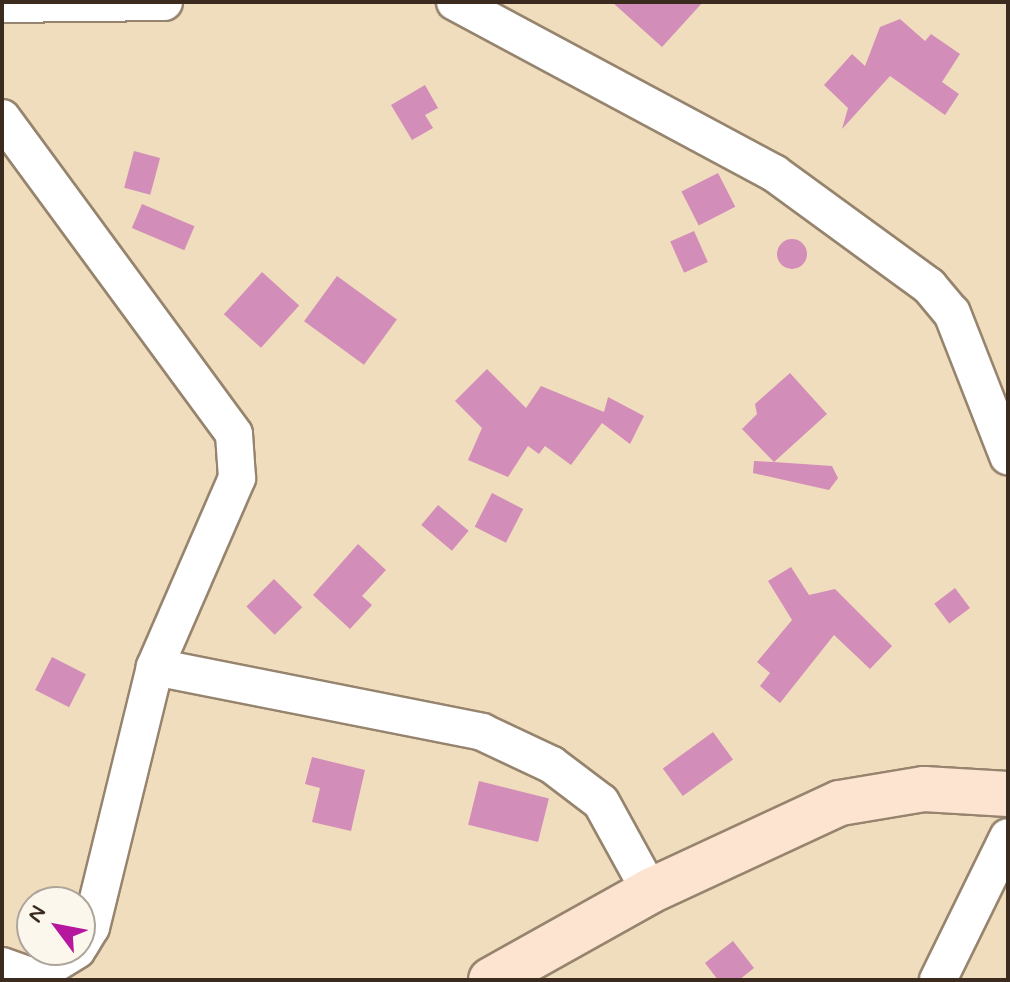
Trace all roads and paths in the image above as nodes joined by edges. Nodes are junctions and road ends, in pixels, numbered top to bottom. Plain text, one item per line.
1 (164, 2) edge
2 (2, 4) edge
3 (463, 4) edge
4 (2, 118) edge
5 (1008, 456) edge
6 (155, 667) junction
7 (1008, 794) edge
8 (1008, 837) edge
9 (650, 891) junction
10 (96, 907) edge
11 (2, 966) edge
12 (40, 977) edge
13 (491, 980) edge
14 (938, 980) edge

1 - 2 street
3 - 5 street
4 - 6 street
6 - 9 street
6 - 10 street
7 - 9 street
8 - 14 street
9 - 13 street
11 - 12 street

